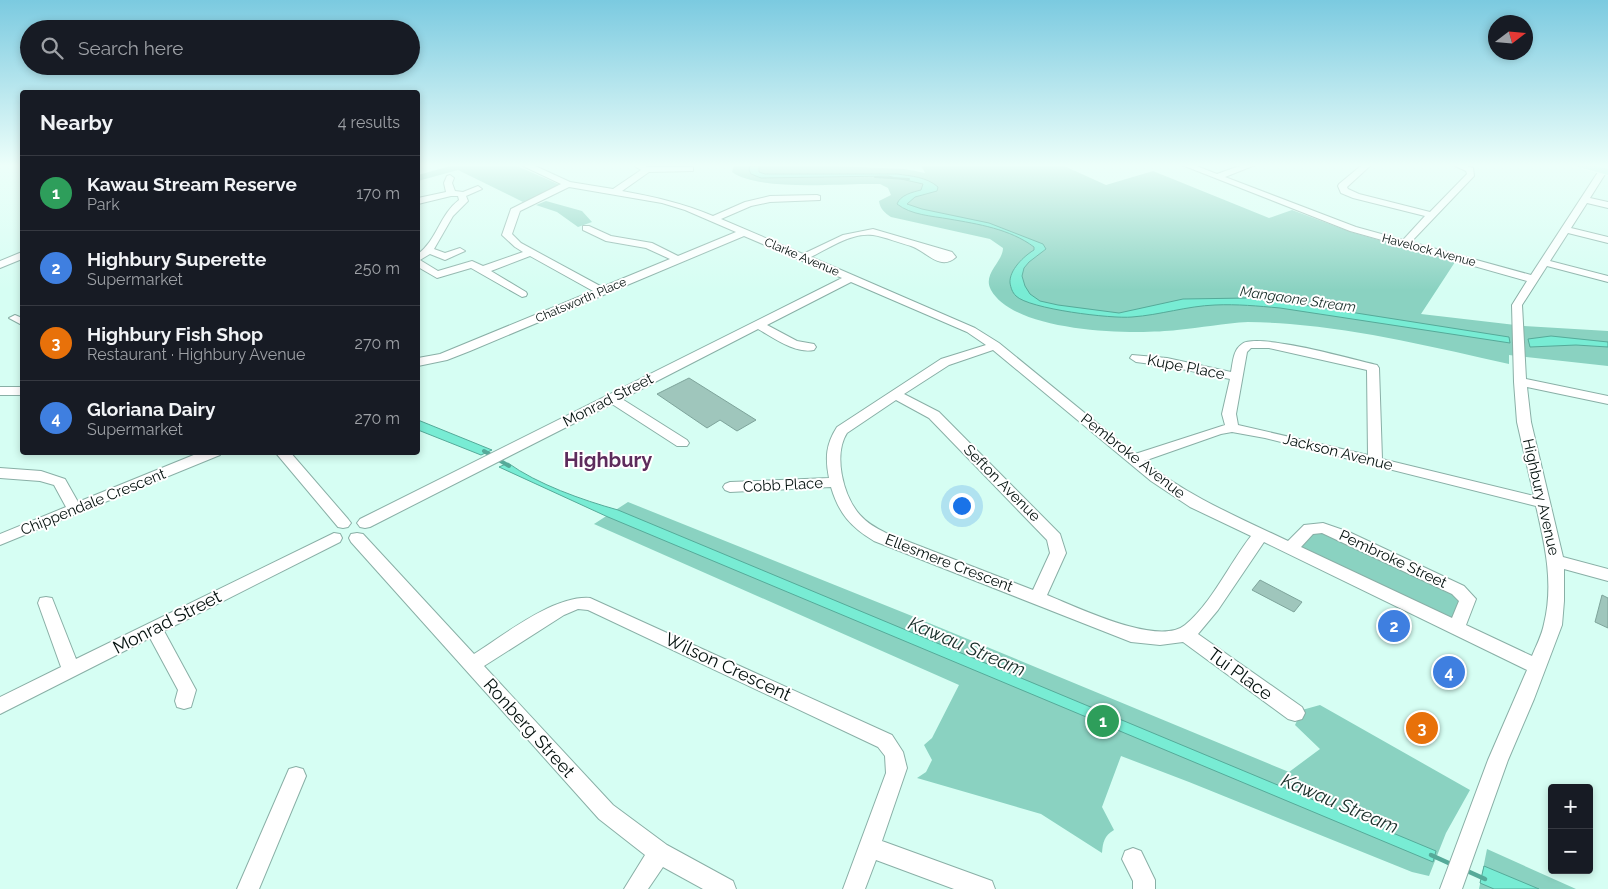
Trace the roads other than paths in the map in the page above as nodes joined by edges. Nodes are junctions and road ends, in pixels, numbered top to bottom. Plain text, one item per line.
1 (456, 206) edge
2 (522, 206) edge
3 (684, 206) edge
4 (742, 206) edge
5 (1293, 206) edge
6 (1397, 206) edge
7 (1439, 206) edge
8 (1579, 206) edge
9 (1431, 215) junction
10 (713, 219) junction
11 (586, 228) dead end
12 (1565, 230) junction
13 (744, 232) junction
14 (1608, 240) edge
15 (1404, 244) junction
16 (920, 246) dead end
17 (429, 250) junction
18 (460, 251) dead end
19 (532, 252) junction
20 (20, 257) edge
21 (420, 257) edge
22 (804, 258) junction
23 (677, 259) junction
24 (1543, 262) junction
25 (420, 264) edge
26 (0, 265) edge
27 (483, 270) junction
28 (851, 278) junction
29 (1532, 279) junction
30 (1608, 279) edge
31 (601, 292) junction
32 (522, 294) dead end
33 (758, 325) junction
34 (995, 346) junction
35 (810, 347) dead end
36 (1136, 358) dead end
37 (420, 362) edge
38 (1237, 377) junction
39 (1520, 382) junction
40 (0, 391) edge
41 (20, 392) edge
42 (894, 394) junction
43 (612, 398) junction
44 (1608, 400) edge
45 (1232, 428) junction
46 (682, 443) dead end
47 (208, 455) edge
48 (285, 455) edge
49 (1134, 459) junction
50 (1375, 461) junction
51 (0, 472) edge
52 (837, 482) junction
53 (730, 487) dead end
54 (1543, 503) junction
55 (74, 509) junction
56 (343, 522) junction
57 (361, 530) junction
58 (1261, 535) junction
59 (334, 538) junction
60 (0, 540) edge
61 (1290, 549) junction
62 (1556, 561) junction
63 (1608, 575) edge
64 (1038, 597) junction
65 (46, 603) dead end
66 (1456, 628) junction
67 (154, 629) junction
68 (1185, 634) junction
69 (471, 665) junction
70 (1537, 667) junction
71 (71, 670) junction
72 (184, 701) dead end
73 (0, 706) edge
74 (1295, 713) dead end
75 (296, 776) dead end
76 (870, 847) junction
77 (659, 853) junction
78 (1133, 859) dead end
79 (1452, 887) edge
80 (248, 889) edge
81 (635, 889) edge
82 (725, 889) edge
83 (854, 889) edge
84 (984, 889) edge
85 (1144, 889) edge

1 - 17 street
2 - 19 street
3 - 10 street, Clarke Avenue
4 - 10 street
5 - 15 street, Havelock Avenue
6 - 9 street
7 - 9 street
8 - 12 street, Highbury Avenue
9 - 15 street
10 - 13 street, Clarke Avenue
11 - 23 street
12 - 14 street
12 - 24 street, Highbury Avenue
13 - 22 street, Clarke Avenue
13 - 23 street, Chatsworth Place
15 - 29 street, Havelock Avenue
16 - 22 street
17 - 18 street
17 - 21 street
19 - 27 street
19 - 31 street
20 - 26 street
22 - 28 street, Clarke Avenue
23 - 31 street, Chatsworth Place
24 - 29 street, Highbury Avenue
24 - 30 street
25 - 27 street
27 - 32 street
28 - 33 street, Monrad Street
28 - 34 street, Pembroke Avenue
29 - 39 street, Highbury Avenue
31 - 37 street, Chatsworth Place
33 - 35 street
33 - 43 street, Monrad Street
34 - 42 street, Ellesmere Crescent
34 - 49 street, Pembroke Avenue
36 - 38 street, Kupe Place
38 - 45 street
38 - 50 street
39 - 44 street
39 - 54 street, Highbury Avenue
40 - 41 street
42 - 52 street, Ellesmere Crescent
42 - 64 street, Sefton Avenue
43 - 46 street
43 - 57 street, Monrad Street
45 - 49 street, Jackson Avenue
45 - 50 street, Jackson Avenue
47 - 55 street, Chippendale Crescent
48 - 56 street
49 - 58 street, Pembroke Avenue
50 - 54 street, Jackson Avenue
51 - 55 street
52 - 53 street, Cobb Place
52 - 64 street, Ellesmere Crescent
54 - 62 street, Highbury Avenue
55 - 60 street, Chippendale Crescent
56 - 57 street
56 - 59 street
57 - 59 street
57 - 69 street, Ronberg Street
58 - 61 street, Pembroke Avenue
58 - 68 street
59 - 67 street, Monrad Street
61 - 66 street, Pembroke Avenue
61 - 66 street, Pembroke Street
62 - 63 street
62 - 70 street, Highbury Avenue
64 - 68 street, Ellesmere Crescent
65 - 71 street
66 - 70 street, Pembroke Avenue
67 - 71 street, Monrad Street
67 - 72 street
68 - 74 street, Tui Place
69 - 76 street, Wilson Crescent
69 - 77 street, Ronberg Street
70 - 79 street, Highbury Avenue
71 - 73 street, Monrad Street
75 - 80 street
76 - 83 street, Wilson Crescent
76 - 84 street
77 - 81 street
77 - 82 street, Ronberg Street
78 - 85 street

